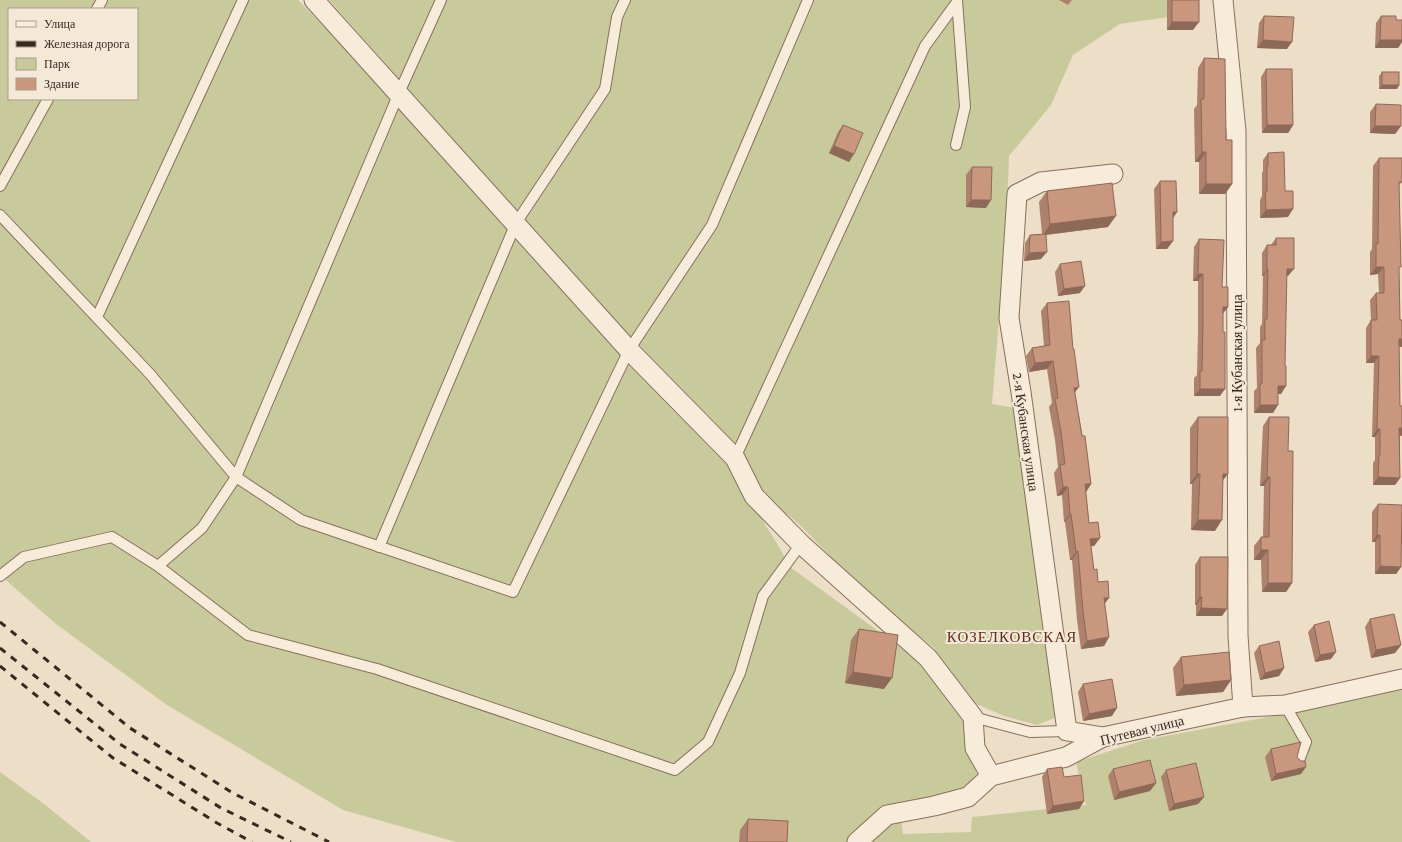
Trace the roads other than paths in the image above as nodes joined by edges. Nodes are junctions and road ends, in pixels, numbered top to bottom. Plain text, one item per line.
1 (243, 0) edge
2 (314, 0) edge
3 (441, 0) edge
4 (625, 0) edge
5 (808, 0) edge
6 (1223, 0) edge
7 (957, 1) edge
8 (399, 93) junction
9 (47, 100) edge
10 (956, 145) dead end
11 (1113, 174) dead end
12 (0, 186) edge
13 (0, 215) edge
14 (516, 223) junction
15 (97, 317) junction
16 (630, 350) junction
17 (735, 458) junction
18 (236, 477) junction
19 (801, 544) junction
20 (379, 547) junction
21 (158, 566) junction
22 (0, 576) edge
23 (1402, 679) edge
24 (1285, 705) junction
25 (1243, 707) junction
26 (973, 717) junction
27 (1067, 732) junction
28 (1103, 737) junction
29 (1298, 763) edge
30 (991, 776) junction
31 (857, 842) edge

1 - 15 lane
2 - 8 street
3 - 8 lane
4 - 14 lane
5 - 16 lane
6 - 25 street, 1-я Кубанская улица
7 - 10 lane
7 - 17 lane
8 - 14 street
8 - 18 lane
9 - 12 lane
11 - 27 street, 2-я Кубанская улица
13 - 15 lane
14 - 16 street
14 - 20 lane
15 - 18 lane
16 - 17 street
16 - 20 lane
17 - 19 street
18 - 20 lane
18 - 21 lane
19 - 21 lane
19 - 26 street
21 - 22 lane
23 - 24 street, Путевая улица
24 - 25 street, Путевая улица
24 - 29 lane
25 - 28 street, Путевая улица
26 - 27 lane
26 - 30 street
27 - 28 street
28 - 30 street, Путевая улица
30 - 31 street, Путевая улица

